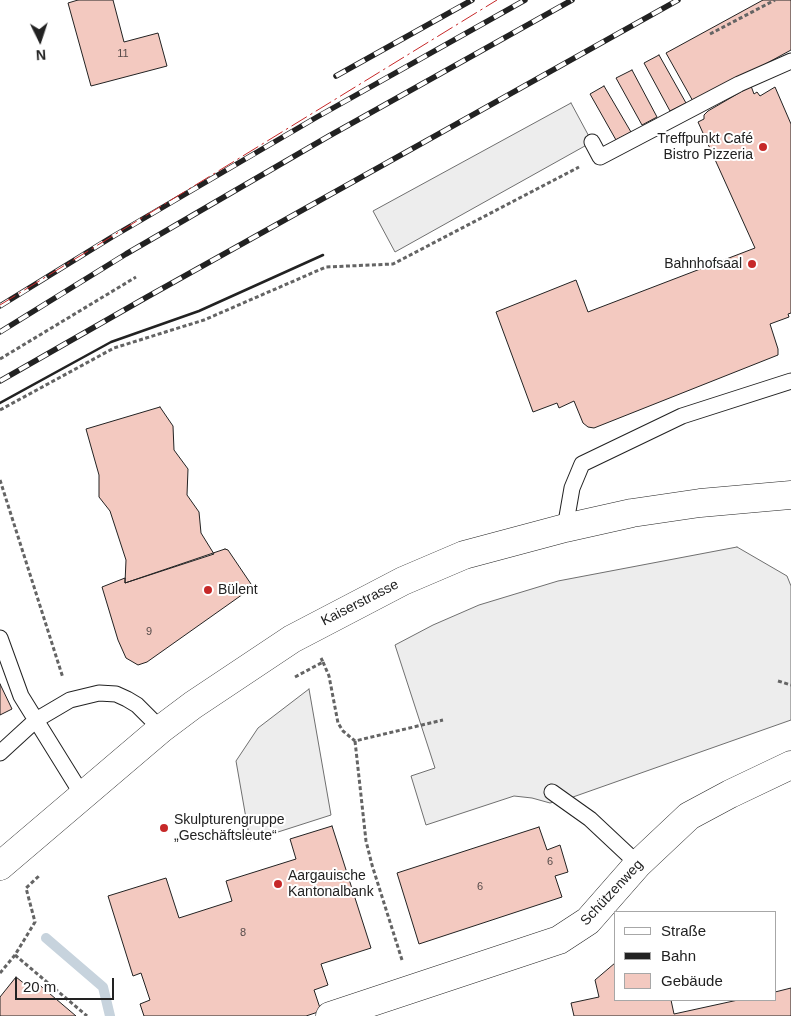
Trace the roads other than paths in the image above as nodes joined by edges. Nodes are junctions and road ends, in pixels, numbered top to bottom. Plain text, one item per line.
1 (791, 61) edge
2 (592, 142) dead end
3 (791, 381) edge
4 (791, 495) edge
5 (565, 528) junction
6 (0, 638) edge
7 (36, 720) junction
8 (161, 729) junction
9 (0, 753) edge
10 (791, 766) edge
11 (552, 792) dead end
12 (83, 796) junction
13 (638, 864) junction
14 (0, 866) edge
15 (330, 1016) edge

1 - 2 lane
3 - 5 lane
4 - 5 main road, Kaiserstrasse
5 - 8 main road, Kaiserstrasse
6 - 7 lane
7 - 8 lane
7 - 9 lane
7 - 12 lane
8 - 12 main road, Kaiserstrasse
10 - 13 main road, Schützenweg
11 - 13 lane
12 - 14 main road, Kaiserstrasse
13 - 15 main road, Schützenweg

